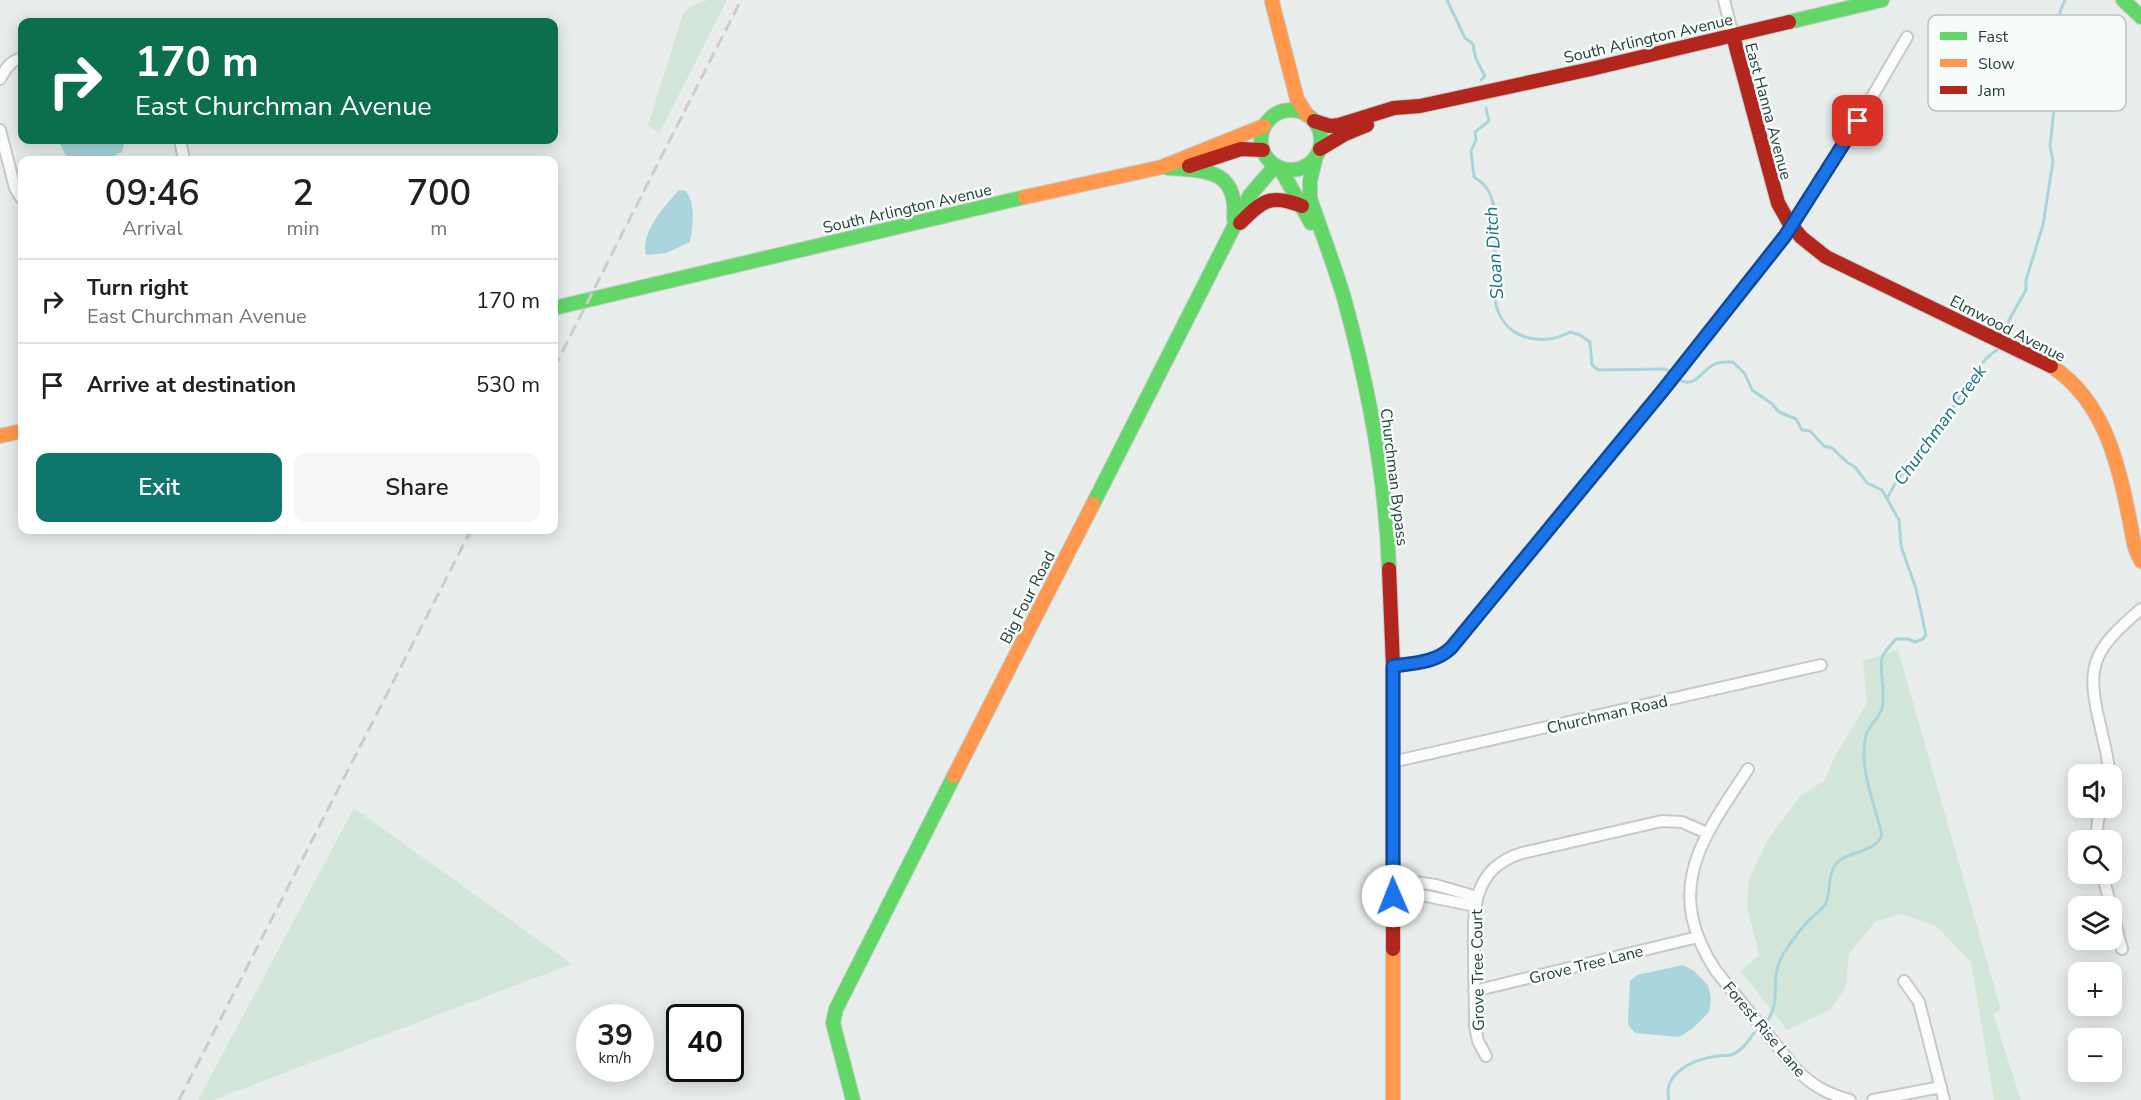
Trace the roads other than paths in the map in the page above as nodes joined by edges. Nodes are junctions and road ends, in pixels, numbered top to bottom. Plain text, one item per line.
1 (1724, 0) edge
2 (1882, 0) edge
3 (2123, 0) edge
4 (1272, 1) edge
5 (2141, 17) edge
6 (1733, 36) junction
7 (1907, 37) dead end
8 (18, 59) edge
9 (0, 79) edge
10 (1420, 106) junction
11 (1278, 113) junction
12 (1310, 118) junction
13 (1264, 126) junction
14 (0, 130) edge
15 (1263, 152) junction
16 (1318, 152) junction
17 (1162, 167) junction
18 (1278, 167) junction
19 (1180, 168) junction
20 (18, 193) edge
21 (1250, 195) junction
22 (1302, 206) junction
23 (1791, 227) junction
24 (1232, 231) junction
25 (1343, 296) junction
26 (558, 307) edge
27 (18, 432) edge
28 (0, 436) edge
29 (2141, 561) edge
30 (2141, 609) edge
31 (1821, 665) dead end
32 (1393, 666) junction
33 (1392, 762) junction
34 (2108, 764) edge
35 (1748, 770) dead end
36 (1707, 832) junction
37 (1393, 879) junction
38 (1393, 896) junction
39 (1476, 902) junction
40 (1698, 938) junction
41 (1904, 981) dead end
42 (1474, 991) junction
43 (1486, 1056) dead end
44 (1941, 1087) junction
45 (853, 1100) edge
46 (1393, 1100) edge
47 (1850, 1100) edge
48 (1873, 1100) edge
49 (1944, 1100) edge

1 - 6 street, East Hanna Avenue
2 - 6 main road, South Arlington Avenue
3 - 5 main road
4 - 11 main road
4 - 12 main road
6 - 10 main road, South Arlington Avenue
6 - 23 main road, East Hanna Avenue
7 - 23 street
8 - 9 street
10 - 12 main road, South Arlington Avenue
10 - 16 main road, South Arlington Avenue
11 - 12 main road
11 - 13 main road
12 - 16 main road
13 - 15 main road
13 - 17 main road, South Arlington Avenue
14 - 20 street
15 - 18 main road
15 - 19 main road
15 - 21 main road, Big Four Road
16 - 18 main road
16 - 25 main road, Churchman Bypass
17 - 19 main road
17 - 26 main road, South Arlington Avenue
18 - 21 main road, Big Four Road
18 - 22 main road, Churchman Bypass
19 - 24 main road
21 - 24 main road, Big Four Road
22 - 24 main road
22 - 25 main road, Churchman Bypass
23 - 29 main road, Elmwood Avenue
23 - 32 street
24 - 45 main road, Big Four Road
25 - 32 main road, Churchman Bypass
27 - 28 main road
30 - 34 street
31 - 33 street, Churchman Road
32 - 33 main road, Churchman Bypass
33 - 37 main road, Churchman Bypass
35 - 36 street, Forest Rise Lane
36 - 39 street, Grove Tree Court
36 - 40 street, Forest Rise Lane
37 - 38 main road, Churchman Bypass
37 - 39 street
38 - 39 street
38 - 46 main road, Churchman Bypass
39 - 42 street, Grove Tree Court
40 - 42 street, Grove Tree Lane
40 - 47 street, Forest Rise Lane
41 - 44 street
42 - 43 street, Grove Tree Court
44 - 48 street
44 - 49 street

